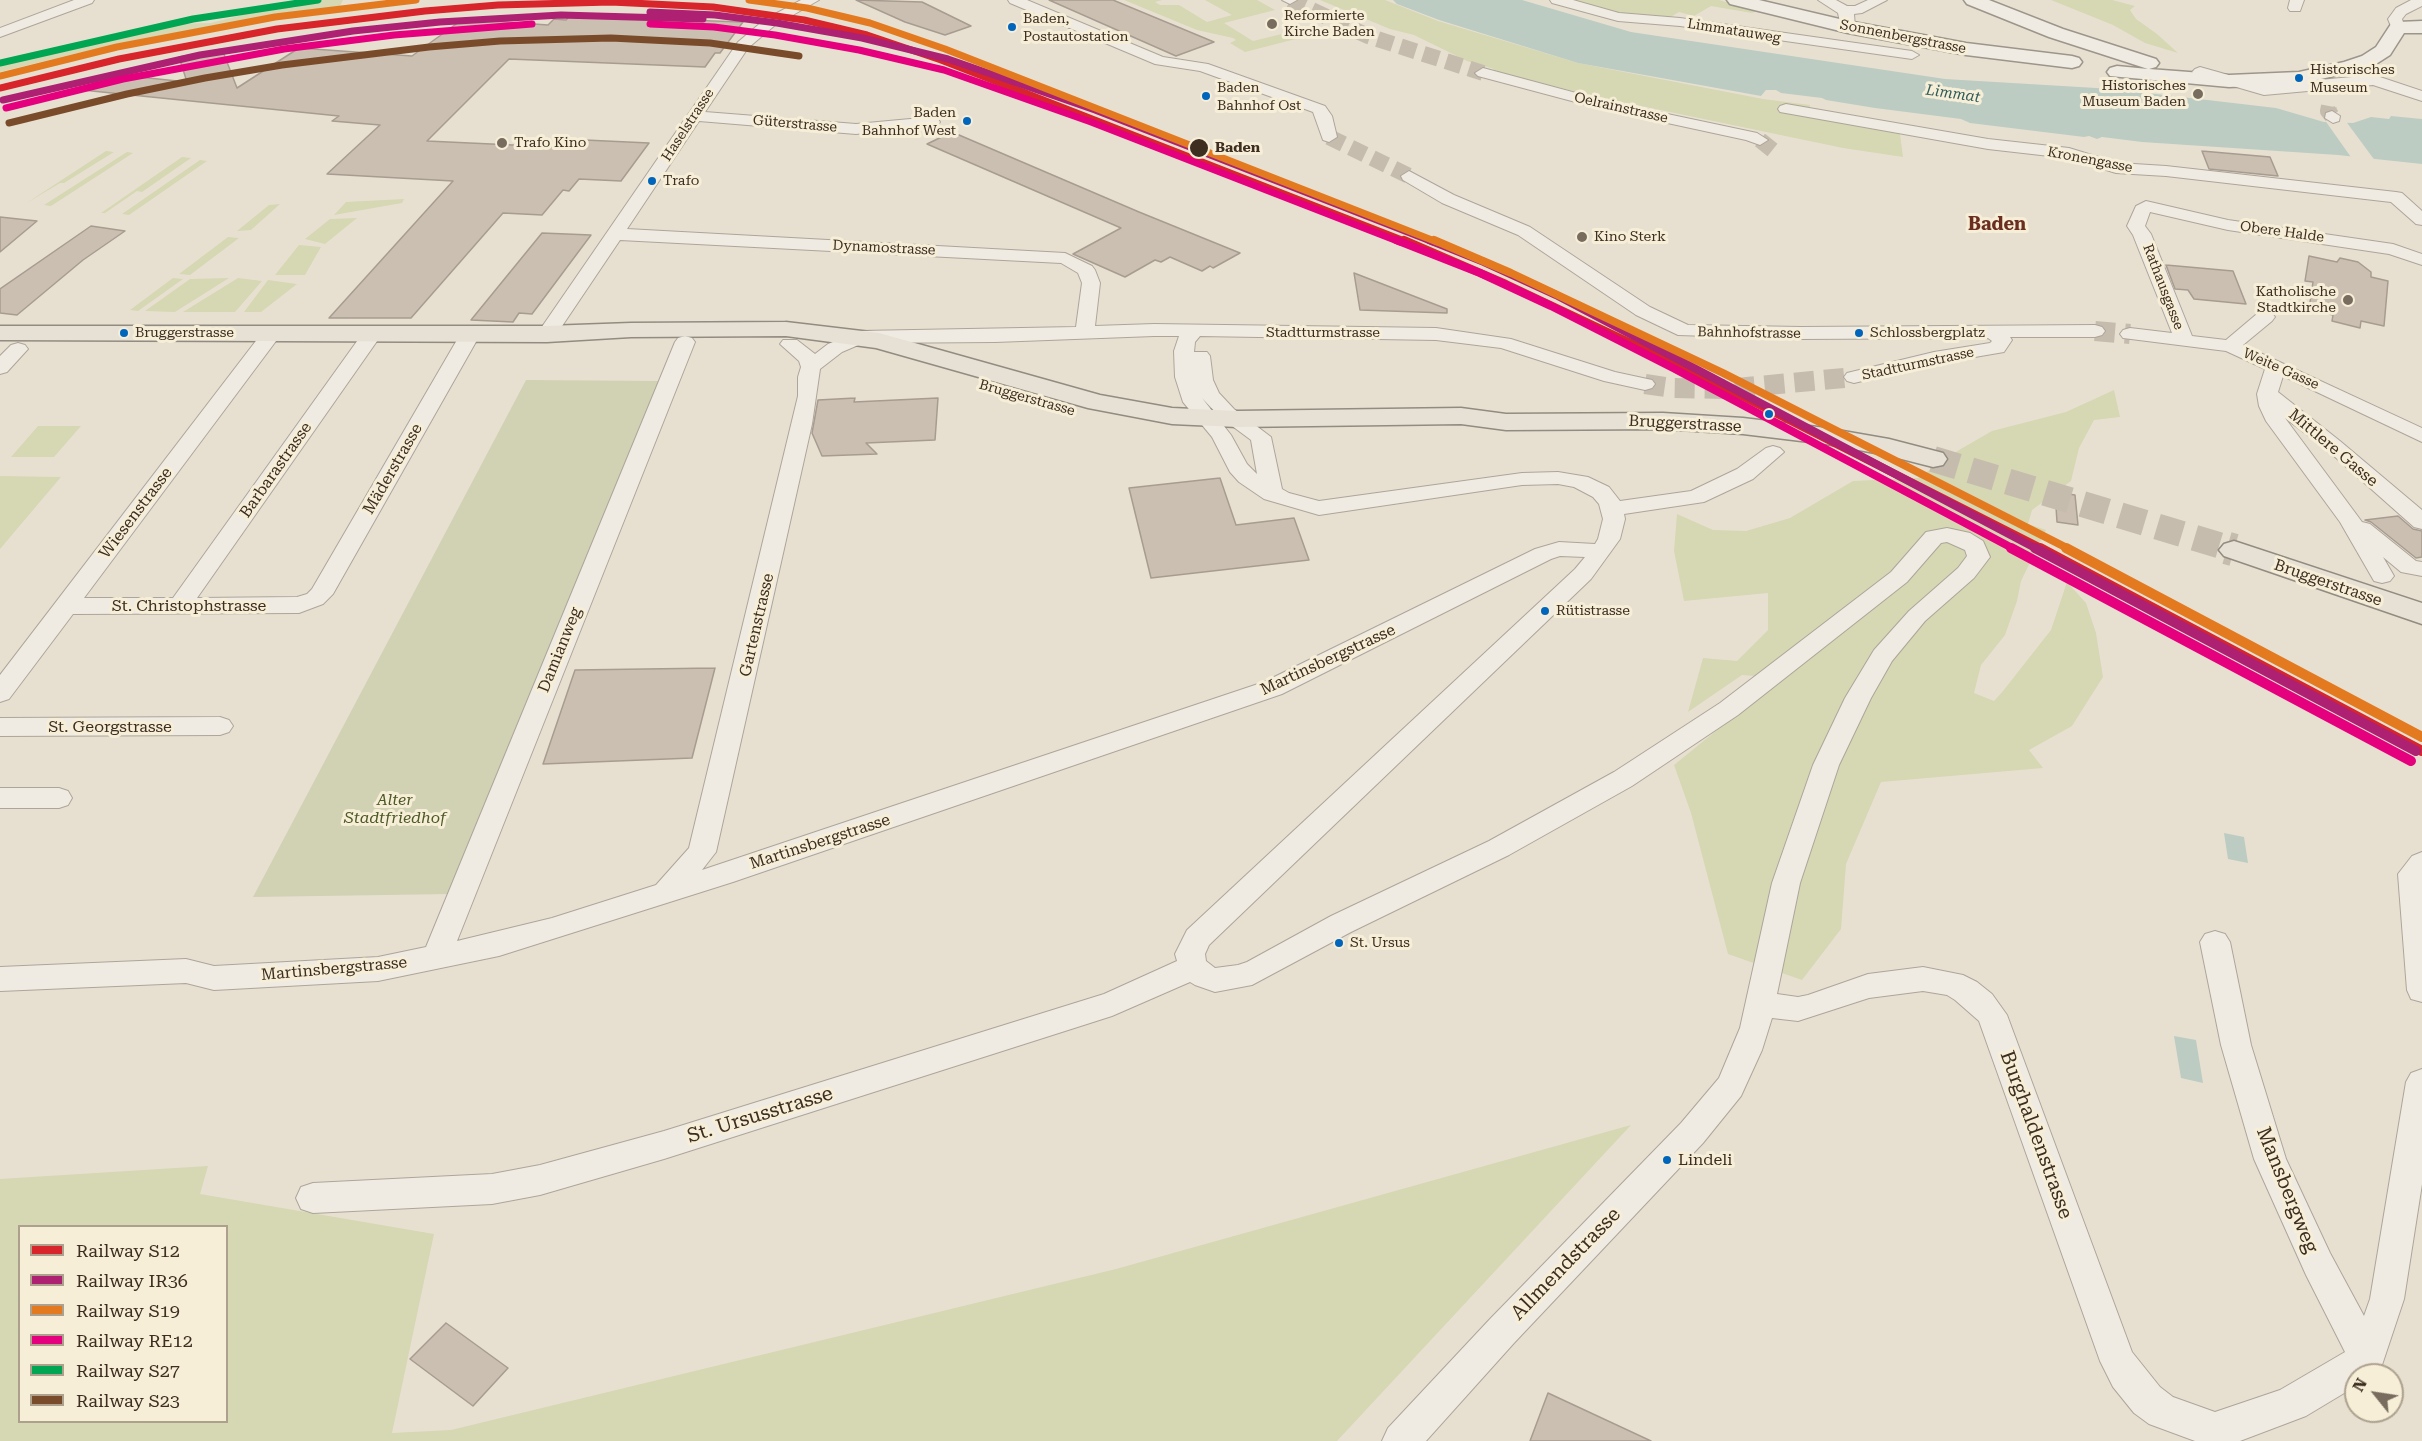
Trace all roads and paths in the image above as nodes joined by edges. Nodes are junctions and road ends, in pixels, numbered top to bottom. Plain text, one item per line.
1 (87, 0) edge
2 (811, 0) edge
3 (1015, 0) edge
4 (1557, 0) edge
5 (1736, 0) edge
6 (1825, 0) edge
7 (1880, 0) edge
8 (1973, 0) edge
9 (2416, 1) edge
10 (1846, 19) junction
11 (2422, 27) edge
12 (2398, 28) junction
13 (0, 33) edge
14 (2056, 33) junction
15 (1912, 55) dead end
16 (2074, 59) junction
17 (2105, 64) junction
18 (2200, 72) junction
19 (1483, 73) tunnel mouth
20 (2309, 74) junction
21 (2229, 81) junction
22 (2398, 88) junction
23 (2422, 96) edge
24 (2370, 97) dead end
25 (1786, 110) dead end
26 (694, 116) junction
27 (932, 122) dead end
28 (1329, 137) dead end
29 (1760, 140) tunnel mouth
30 (1409, 176) tunnel mouth
31 (2141, 220) joint
32 (2422, 220) edge
33 (616, 234) junction
34 (2422, 260) edge
35 (2265, 317) dead end
36 (1195, 331) junction
37 (2095, 331) tunnel mouth
38 (1085, 332) junction
39 (1993, 332) junction
40 (272, 333) junction
41 (471, 333) junction
42 (372, 334) junction
43 (547, 334) junction
44 (2130, 334) tunnel mouth
45 (995, 336) junction
46 (2184, 340) junction
47 (9, 341) edge
48 (684, 342) junction
49 (790, 344) junction
50 (898, 346) junction
51 (2230, 346) junction
52 (843, 347) junction
53 (2276, 366) junction
54 (811, 367) junction
55 (0, 368) edge
56 (1854, 377) tunnel mouth
57 (1645, 384) tunnel mouth
58 (2267, 394) junction
59 (808, 396) junction
60 (1506, 422) junction
61 (1221, 424) junction
62 (2422, 436) edge
63 (1262, 437) junction
64 (1773, 452) dead end
65 (1933, 459) tunnel mouth
66 (1272, 494) junction
67 (1613, 509) junction
68 (2350, 520) junction
69 (2422, 522) edge
70 (2234, 550) tunnel mouth
71 (1602, 551) junction
72 (2416, 568) edge
73 (2382, 576) dead end
74 (312, 602) joint
75 (66, 606) junction
76 (179, 606) junction
77 (2422, 614) edge
78 (0, 693) edge
79 (220, 726) dead end
80 (0, 727) edge
81 (0, 798) edge
82 (59, 798) dead end
83 (702, 852) junction
84 (2417, 868) edge
85 (723, 874) junction
86 (666, 892) junction
87 (2215, 942) dead end
88 (436, 958) junction
89 (1193, 967) junction
90 (0, 979) edge
91 (2422, 990) edge
92 (1761, 1004) junction
93 (2422, 1082) edge
94 (313, 1198) dead end
95 (2367, 1359) junction
96 (2217, 1436) edge
97 (1401, 1441) edge

1 - 13 street
2 - 26 street, Haselstrasse
3 - 28 street
4 - 15 street, Limmatauweg
5 - 10 main road, Sonnenbergstrasse
6 - 10 street
7 - 10 street
8 - 14 main road
9 - 12 street
10 - 16 main road, Sonnenbergstrasse
11 - 12 main road
12 - 20 main road
14 - 16 main road
14 - 17 main road
16 - 17 main road, Sonnenbergstrasse
17 - 18 main road
17 - 21 main road
18 - 20 main road
18 - 21 street
19 - 29 street, Oelrainstrasse
20 - 21 main road
21 - 22 street
22 - 23 street
22 - 24 street
25 - 32 street, Kronengasse
26 - 27 street, Güterstrasse
26 - 33 street, Haselstrasse
30 - 39 street, Bahnhofstrasse
31 - 34 street, Obere Halde
31 - 46 street, Rathausgasse
33 - 38 street, Dynamostrasse
33 - 43 street, Haselstrasse
35 - 51 street
36 - 38 street, Stadtturmstrasse
36 - 57 street, Stadtturmstrasse
36 - 61 street
36 - 61 street
37 - 39 street, Bahnhofstrasse
38 - 45 street, Stadtturmstrasse
39 - 56 street, Stadtturmstrasse
40 - 42 main road, Bruggerstrasse
40 - 47 main road, Bruggerstrasse
40 - 75 street, Wiesenstrasse
41 - 42 main road, Bruggerstrasse
41 - 43 main road, Bruggerstrasse
41 - 74 street, Mäderstrasse
42 - 76 street, Barbarastrasse
43 - 48 main road, Bruggerstrasse
43 - 52 main road, Bruggerstrasse
44 - 46 street, Weite Gasse
45 - 50 street, Stadtturmstrasse
45 - 52 street, Stadtturmstrasse
46 - 51 street, Weite Gasse
47 - 55 street
48 - 49 main road, Bruggerstrasse
48 - 88 street, Damianweg
49 - 52 main road, Bruggerstrasse
49 - 54 street
50 - 52 main road, Bruggerstrasse
50 - 61 main road, Bruggerstrasse
51 - 53 street, Weite Gasse
52 - 54 street
52 - 59 street, Gartenstrasse
52 - 61 main road, Bruggerstrasse
53 - 58 street
53 - 62 street, Weite Gasse
54 - 59 street, Gartenstrasse
58 - 68 street
58 - 69 street, Mittlere Gasse
59 - 83 street, Gartenstrasse
60 - 61 main road, Bruggerstrasse
60 - 63 main road, Bruggerstrasse
60 - 65 main road, Bruggerstrasse
61 - 63 main road, Bruggerstrasse
61 - 66 street
63 - 66 street
64 - 67 street
66 - 67 street
67 - 71 street
68 - 72 street
68 - 73 street
70 - 77 main road, Bruggerstrasse
71 - 85 street, Martinsbergstrasse
71 - 89 street
74 - 76 street, St. Christophstrasse
75 - 76 street, St. Christophstrasse
75 - 78 street, Wiesenstrasse
79 - 80 street, St. Georgstrasse
81 - 82 street
83 - 85 street
83 - 86 street, Gartenstrasse
84 - 91 street
85 - 86 street, Martinsbergstrasse
86 - 88 street, Martinsbergstrasse
87 - 95 street, Mansbergweg
88 - 90 street, Martinsbergstrasse
89 - 92 street
89 - 94 street, St. Ursusstrasse
92 - 96 street, Burghaldenstrasse
92 - 97 street, Allmendstrasse
93 - 95 street
95 - 96 street

